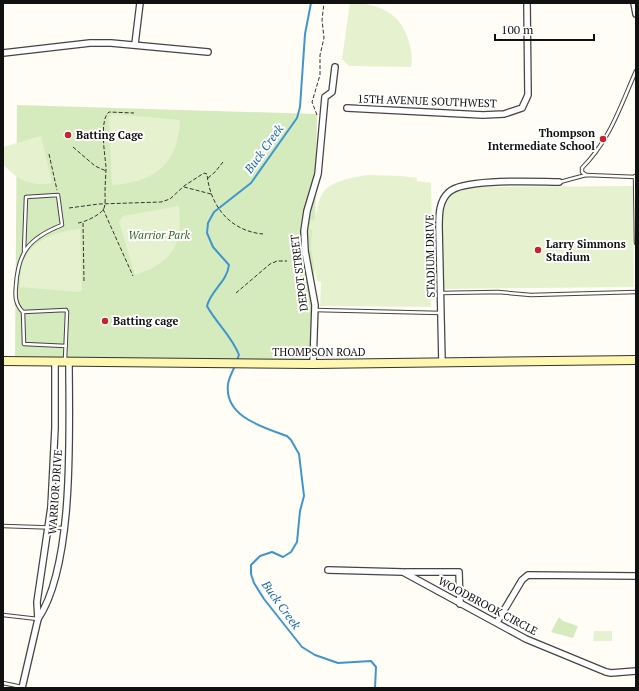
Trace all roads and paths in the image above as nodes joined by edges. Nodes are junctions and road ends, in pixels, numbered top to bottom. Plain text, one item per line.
1 (140, 3) edge
2 (324, 3) edge
3 (527, 3) edge
4 (634, 3) edge
5 (636, 14) edge
6 (135, 44) junction
7 (208, 52) dead end
8 (3, 53) edge
9 (336, 67) dead end
10 (636, 72) edge
11 (347, 108) dead end
12 (134, 113) dead end
13 (319, 116) dead end
14 (73, 147) dead end
15 (49, 154) dead end
16 (223, 162) dead end
17 (106, 171) junction
18 (586, 174) junction
19 (636, 176) edge
20 (207, 178) junction
21 (559, 182) joint
22 (183, 187) junction
23 (58, 191) dead end
24 (212, 194) junction
25 (105, 204) junction
26 (69, 208) dead end
27 (103, 208) junction
28 (78, 223) dead end
29 (83, 223) junction
30 (263, 234) dead end
31 (636, 243) edge
32 (24, 251) junction
33 (287, 261) dead end
34 (133, 276) dead end
35 (84, 281) dead end
36 (636, 292) edge
37 (236, 293) dead end
38 (441, 293) junction
39 (314, 310) junction
40 (23, 312) junction
41 (441, 313) junction
42 (66, 346) junction
43 (636, 360) edge
44 (3, 361) edge
45 (55, 362) junction
46 (67, 362) junction
47 (442, 362) junction
48 (313, 364) junction
49 (3, 526) edge
50 (48, 527) junction
51 (64, 528) junction
52 (328, 570) dead end
53 (403, 572) junction
54 (636, 576) edge
55 (460, 604) junction
56 (3, 615) edge
57 (38, 619) junction
58 (497, 622) junction
59 (636, 671) edge
60 (3, 683) edge
61 (22, 687) edge

1 - 6 street
2 - 13 path
3 - 11 street, 15TH AVENUE SOUTHWEST
4 - 5 street
6 - 7 street
6 - 8 street
9 - 39 street, DEPOT STREET
10 - 18 lane
12 - 17 path
14 - 17 path
15 - 23 path
16 - 20 path
17 - 25 path
18 - 19 lane
18 - 21 lane
19 - 31 lane
20 - 22 path
20 - 24 path
21 - 38 street, STADIUM DRIVE
22 - 24 path
22 - 25 path
24 - 30 path
25 - 26 path
25 - 27 path
27 - 29 path
27 - 34 path
28 - 29 path
29 - 35 path
32 - 32 lane
32 - 40 lane
33 - 37 path
36 - 38 lane
38 - 41 street, STADIUM DRIVE
39 - 41 lane
39 - 48 street, DEPOT STREET
40 - 42 lane
40 - 42 lane
41 - 47 street, STADIUM DRIVE
42 - 46 lane
43 - 47 street, THOMPSON ROAD
44 - 45 street, THOMPSON ROAD
45 - 46 street, THOMPSON ROAD
45 - 50 street, WARRIOR DRIVE
46 - 48 street, THOMPSON ROAD
46 - 51 street, WARRIOR DRIVE
47 - 48 street, THOMPSON ROAD
49 - 50 lane
50 - 51 lane
50 - 57 street, WARRIOR DRIVE
51 - 57 street, WARRIOR DRIVE
52 - 53 street, WOODBROOK CIRCLE
53 - 55 street, WOODBROOK CIRCLE
53 - 55 street
54 - 58 street
55 - 58 street, WOODBROOK CIRCLE
56 - 57 lane
57 - 61 street, WARRIOR DRIVE
58 - 59 street, WOODBROOK CIRCLE
60 - 61 lane

